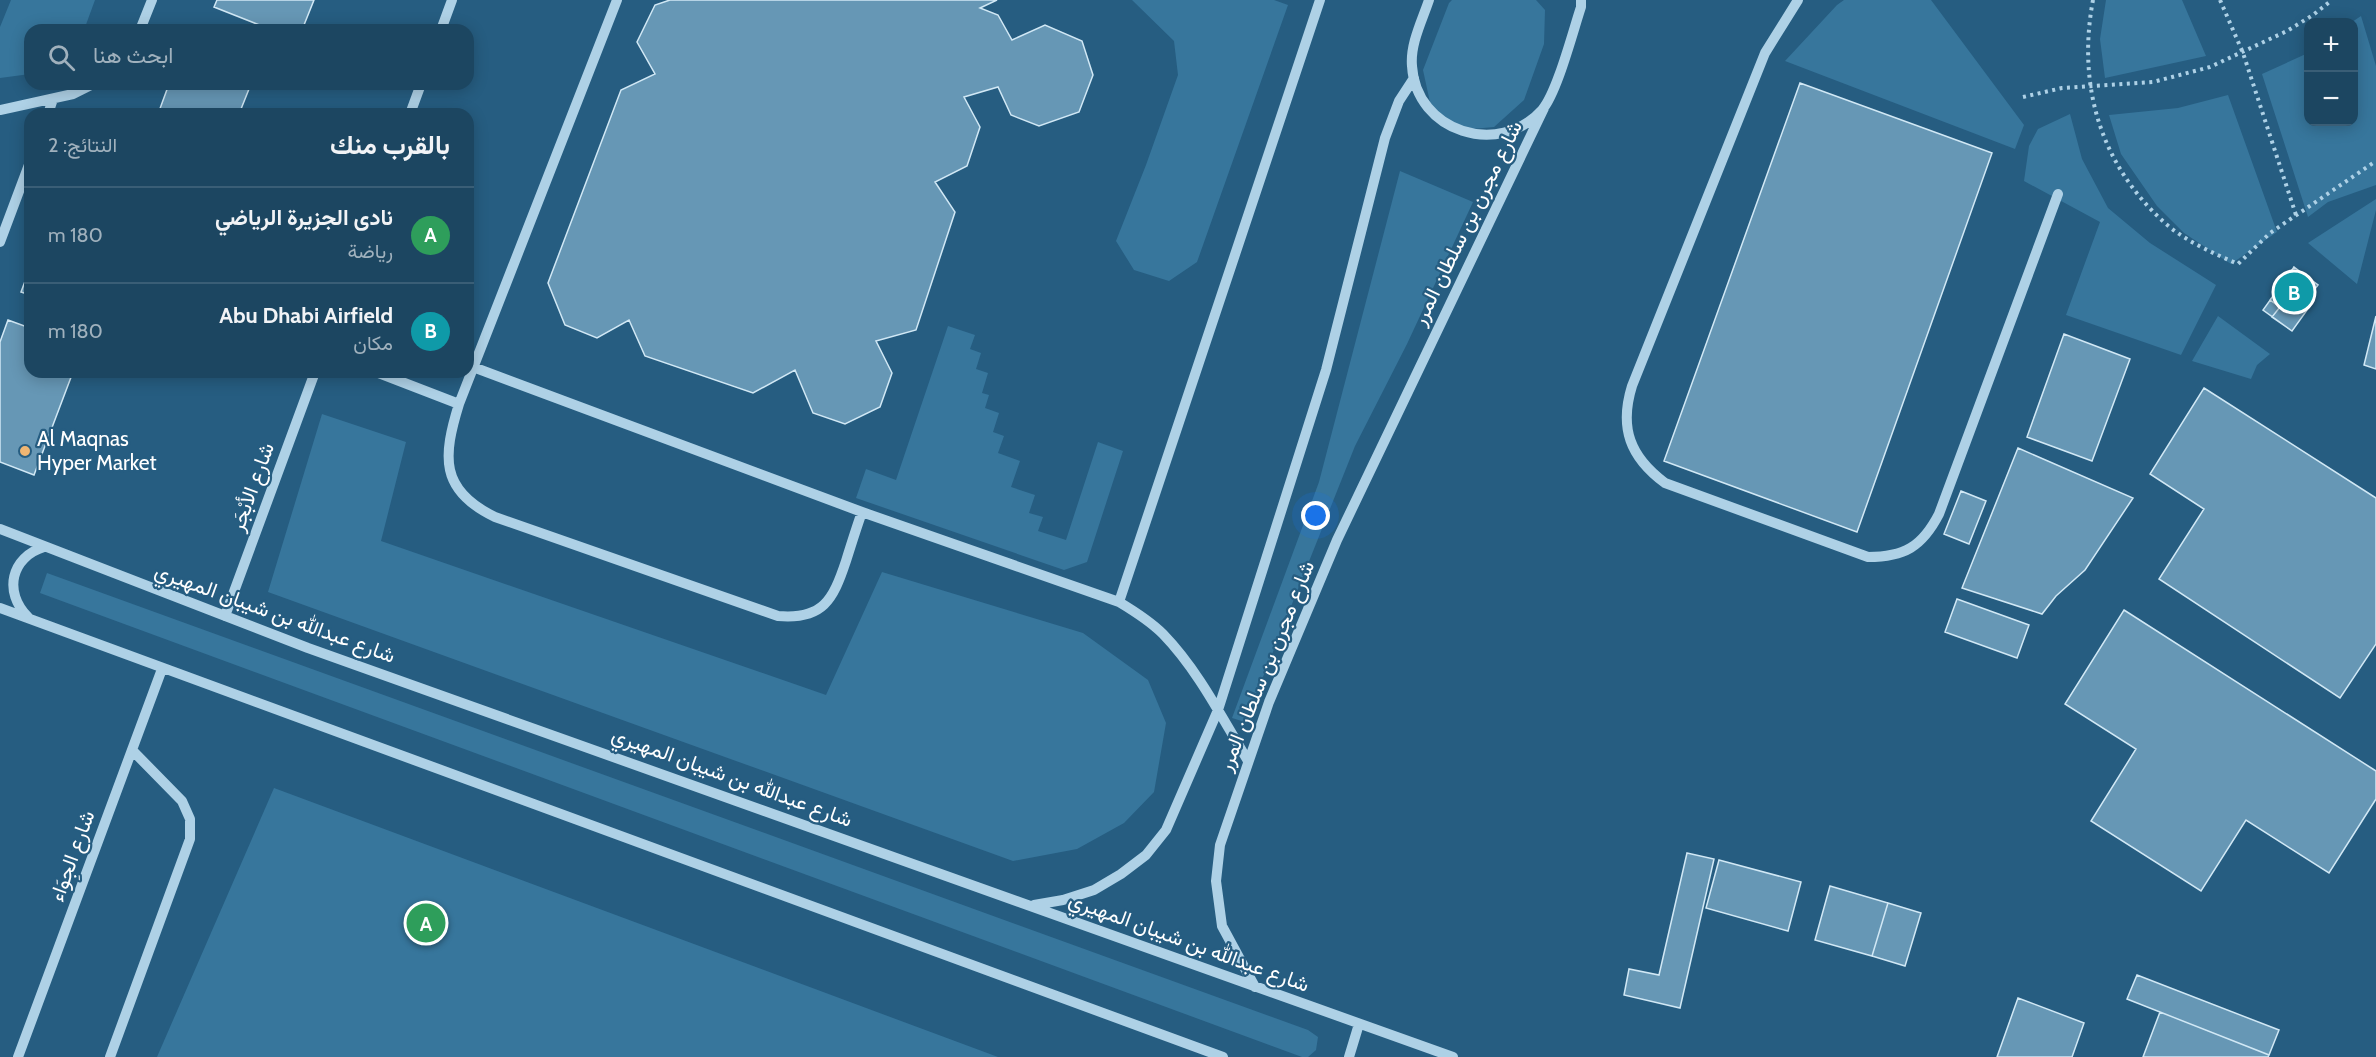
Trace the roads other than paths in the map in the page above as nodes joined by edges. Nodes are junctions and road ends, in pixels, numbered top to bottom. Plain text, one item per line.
1 (152, 0) edge
2 (452, 0) edge
3 (617, 0) edge
4 (1320, 0) edge
5 (1429, 0) edge
6 (1581, 0) edge
7 (1798, 0) edge
8 (142, 24) edge
9 (443, 24) edge
10 (1414, 78) junction
11 (81, 90) edge
12 (419, 90) edge
13 (53, 99) junction
14 (50, 108) edge
15 (412, 108) edge
16 (1544, 108) junction
17 (0, 110) edge
18 (24, 178) edge
19 (2058, 194) dead end
20 (0, 242) edge
21 (474, 365) edge
22 (474, 368) edge
23 (313, 378) edge
24 (391, 378) edge
25 (469, 378) edge
26 (459, 404) junction
27 (862, 512) junction
28 (0, 529) edge
29 (44, 547) junction
30 (1119, 602) junction
31 (0, 608) edge
32 (225, 616) junction
33 (30, 619) junction
34 (162, 669) junction
35 (1218, 710) junction
36 (132, 750) junction
37 (1248, 761) junction
38 (1032, 905) junction
39 (1255, 987) junction
40 (1359, 1024) junction
41 (18, 1057) edge
42 (110, 1057) edge
43 (1223, 1057) edge
44 (1349, 1057) edge
45 (1453, 1057) edge

1 - 8 street
2 - 9 street
3 - 21 street
4 - 30 street
5 - 10 street
6 - 16 street, شارع مجرن بن سلطان المرر
7 - 19 street
10 - 16 street
10 - 35 street, شارع مجرن بن سلطان المرر
11 - 13 street
12 - 15 street
13 - 14 street
13 - 17 street
16 - 37 street, شارع مجرن بن سلطان المرر
18 - 20 street
22 - 27 street
23 - 32 street, شارع الأبْجَر
24 - 26 street
25 - 26 street
26 - 27 street
27 - 30 street
28 - 29 street, شارع عبدالله بن شيبان المهيري
29 - 32 street, شارع عبدالله بن شيبان المهيري
29 - 33 street
30 - 35 street
31 - 33 street
32 - 38 street, شارع عبدالله بن شيبان المهيري
33 - 34 street
34 - 36 street, شارع الجِوَاء
34 - 43 street
35 - 37 street
35 - 38 street, شارع مجرن بن سلطان المرر
36 - 41 street, شارع الجِوَاء
36 - 42 street
37 - 39 street, شارع مجرن بن سلطان المرر
38 - 39 street, شارع عبدالله بن شيبان المهيري
39 - 40 street, شارع عبدالله بن شيبان المهيري
40 - 44 street
40 - 45 street, شارع عبدالله بن شيبان المهيري

